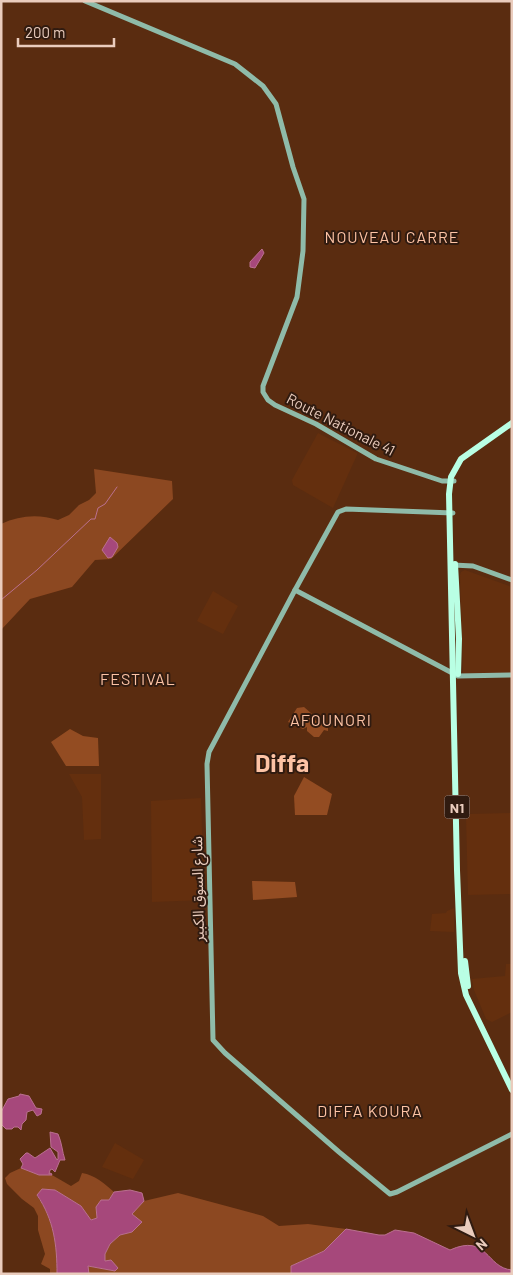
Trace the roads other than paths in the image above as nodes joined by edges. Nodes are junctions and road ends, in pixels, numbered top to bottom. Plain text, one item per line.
1 (85, 1) edge
2 (512, 424) edge
3 (512, 428) edge
4 (452, 481) junction
5 (452, 513) junction
6 (453, 565) junction
7 (512, 580) edge
8 (294, 590) junction
9 (456, 674) junction
10 (512, 675) edge
11 (512, 1083) edge
12 (512, 1090) edge
13 (512, 1134) edge

1 - 4 street, Route Nationale 41
2 - 4 highway
3 - 4 highway
4 - 5 highway
5 - 6 highway, N1
5 - 8 street, شارع السوق الكبير
6 - 7 street
6 - 9 highway, N1
8 - 9 street
8 - 13 street, شارع السوق الكبير
9 - 10 street
9 - 11 highway, N1
9 - 12 highway, N1

